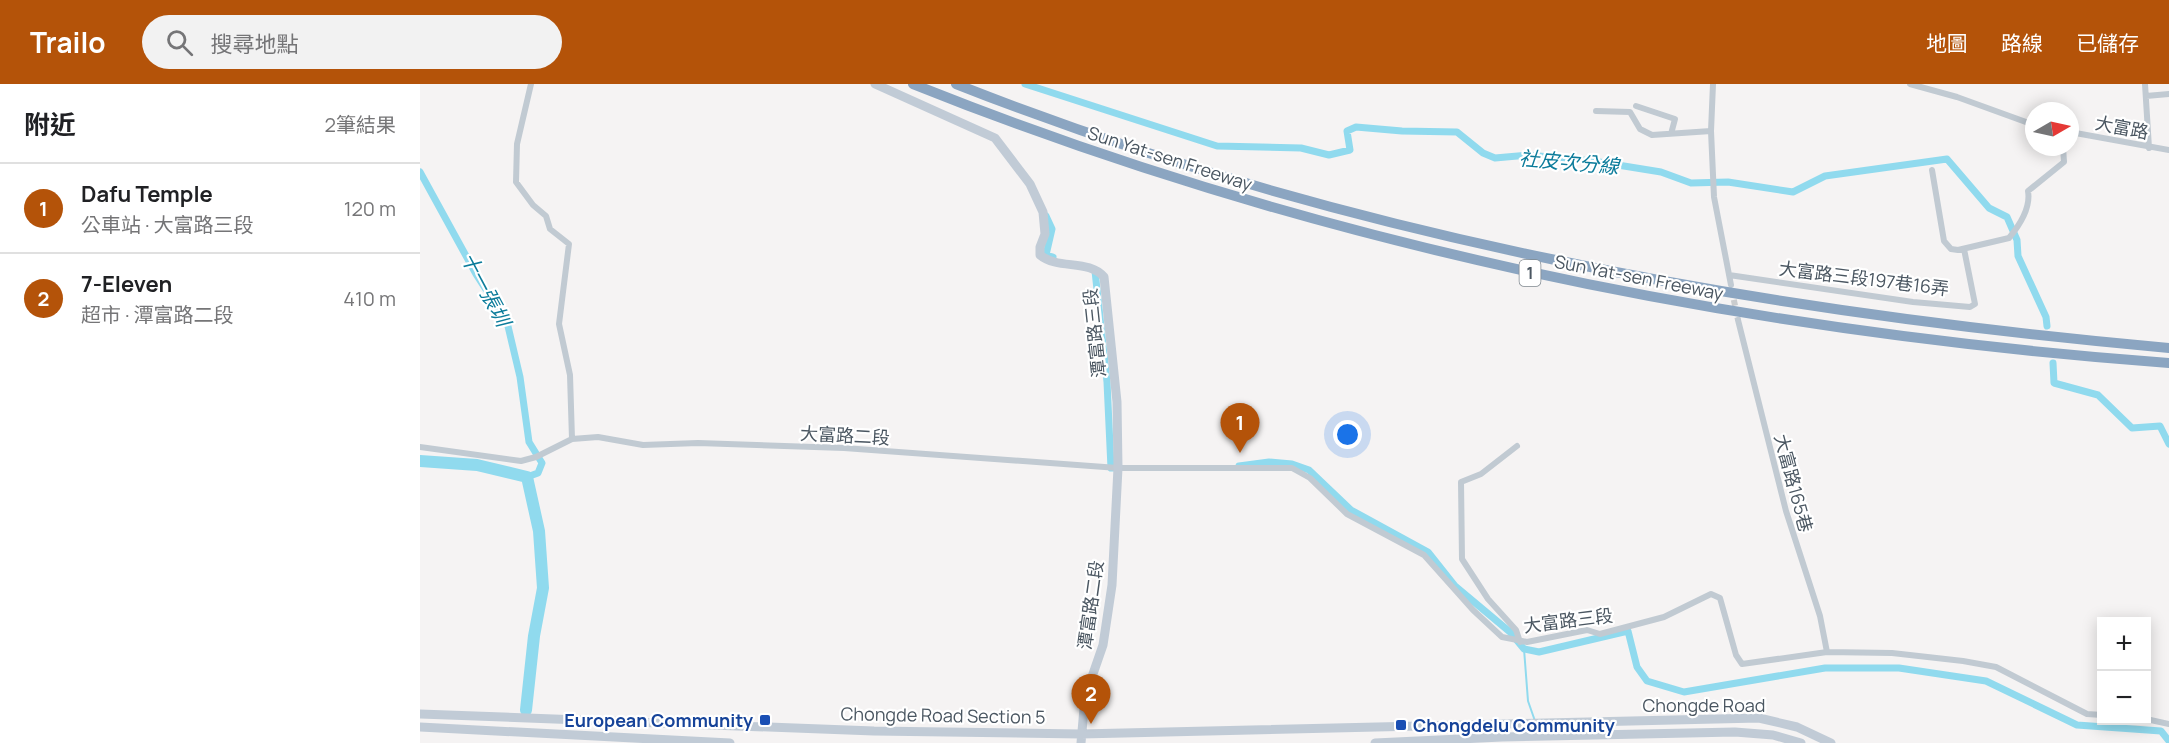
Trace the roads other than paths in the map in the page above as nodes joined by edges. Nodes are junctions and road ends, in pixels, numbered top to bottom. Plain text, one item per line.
1 (531, 84) edge
2 (875, 84) edge
3 (913, 84) edge
4 (956, 84) edge
5 (1713, 84) edge
6 (1910, 84) edge
7 (2145, 84) edge
8 (2169, 94) edge
9 (2146, 96) junction
10 (1636, 106) dead end
11 (1596, 111) dead end
12 (2025, 122) edge
13 (1711, 131) junction
14 (1671, 134) junction
15 (2079, 134) edge
16 (2149, 148) junction
17 (2169, 150) edge
18 (2064, 156) edge
19 (1932, 170) dead end
20 (1964, 249) junction
21 (1729, 275) junction
22 (1731, 285) tunnel mouth
23 (1738, 320) tunnel mouth
24 (2169, 348) edge
25 (2169, 363) edge
26 (572, 439) junction
27 (1517, 446) dead end
28 (420, 447) edge
29 (1118, 468) junction
30 (1520, 642) junction
31 (1827, 652) junction
32 (420, 714) edge
33 (2097, 715) edge
34 (2151, 720) edge
35 (1502, 723) joint
36 (2168, 723) edge
37 (420, 727) edge
38 (1081, 739) edge
39 (730, 743) edge
40 (1375, 743) edge
41 (1801, 743) edge
42 (1831, 743) edge

1 - 26 street
2 - 29 street, 潭富路三段
3 - 25 highway, Sun Yat-sen Freeway / 1
4 - 24 highway, Sun Yat-sen Freeway / 1
5 - 13 street
6 - 12 street
7 - 9 street
8 - 9 street
9 - 16 street
10 - 14 street
11 - 14 street
13 - 14 street
13 - 21 street
15 - 16 street, 大富路
16 - 17 street, 大富路
18 - 20 street
19 - 20 street
20 - 21 street, 大富路三段197巷16弄
21 - 22 street
23 - 31 street, 大富路165巷
26 - 28 street, 大富路二段
26 - 29 street, 大富路二段
27 - 30 street
29 - 30 street, 大富路三段
29 - 38 street, 潭富路二段
30 - 31 street, 大富路三段
31 - 33 street, 大富路三段
32 - 38 street, Chongde Road Section 5
34 - 36 street
35 - 38 street, Chongde Road Section 5
35 - 42 street, Chongde Road
37 - 39 street
40 - 41 street, Chongde Road

